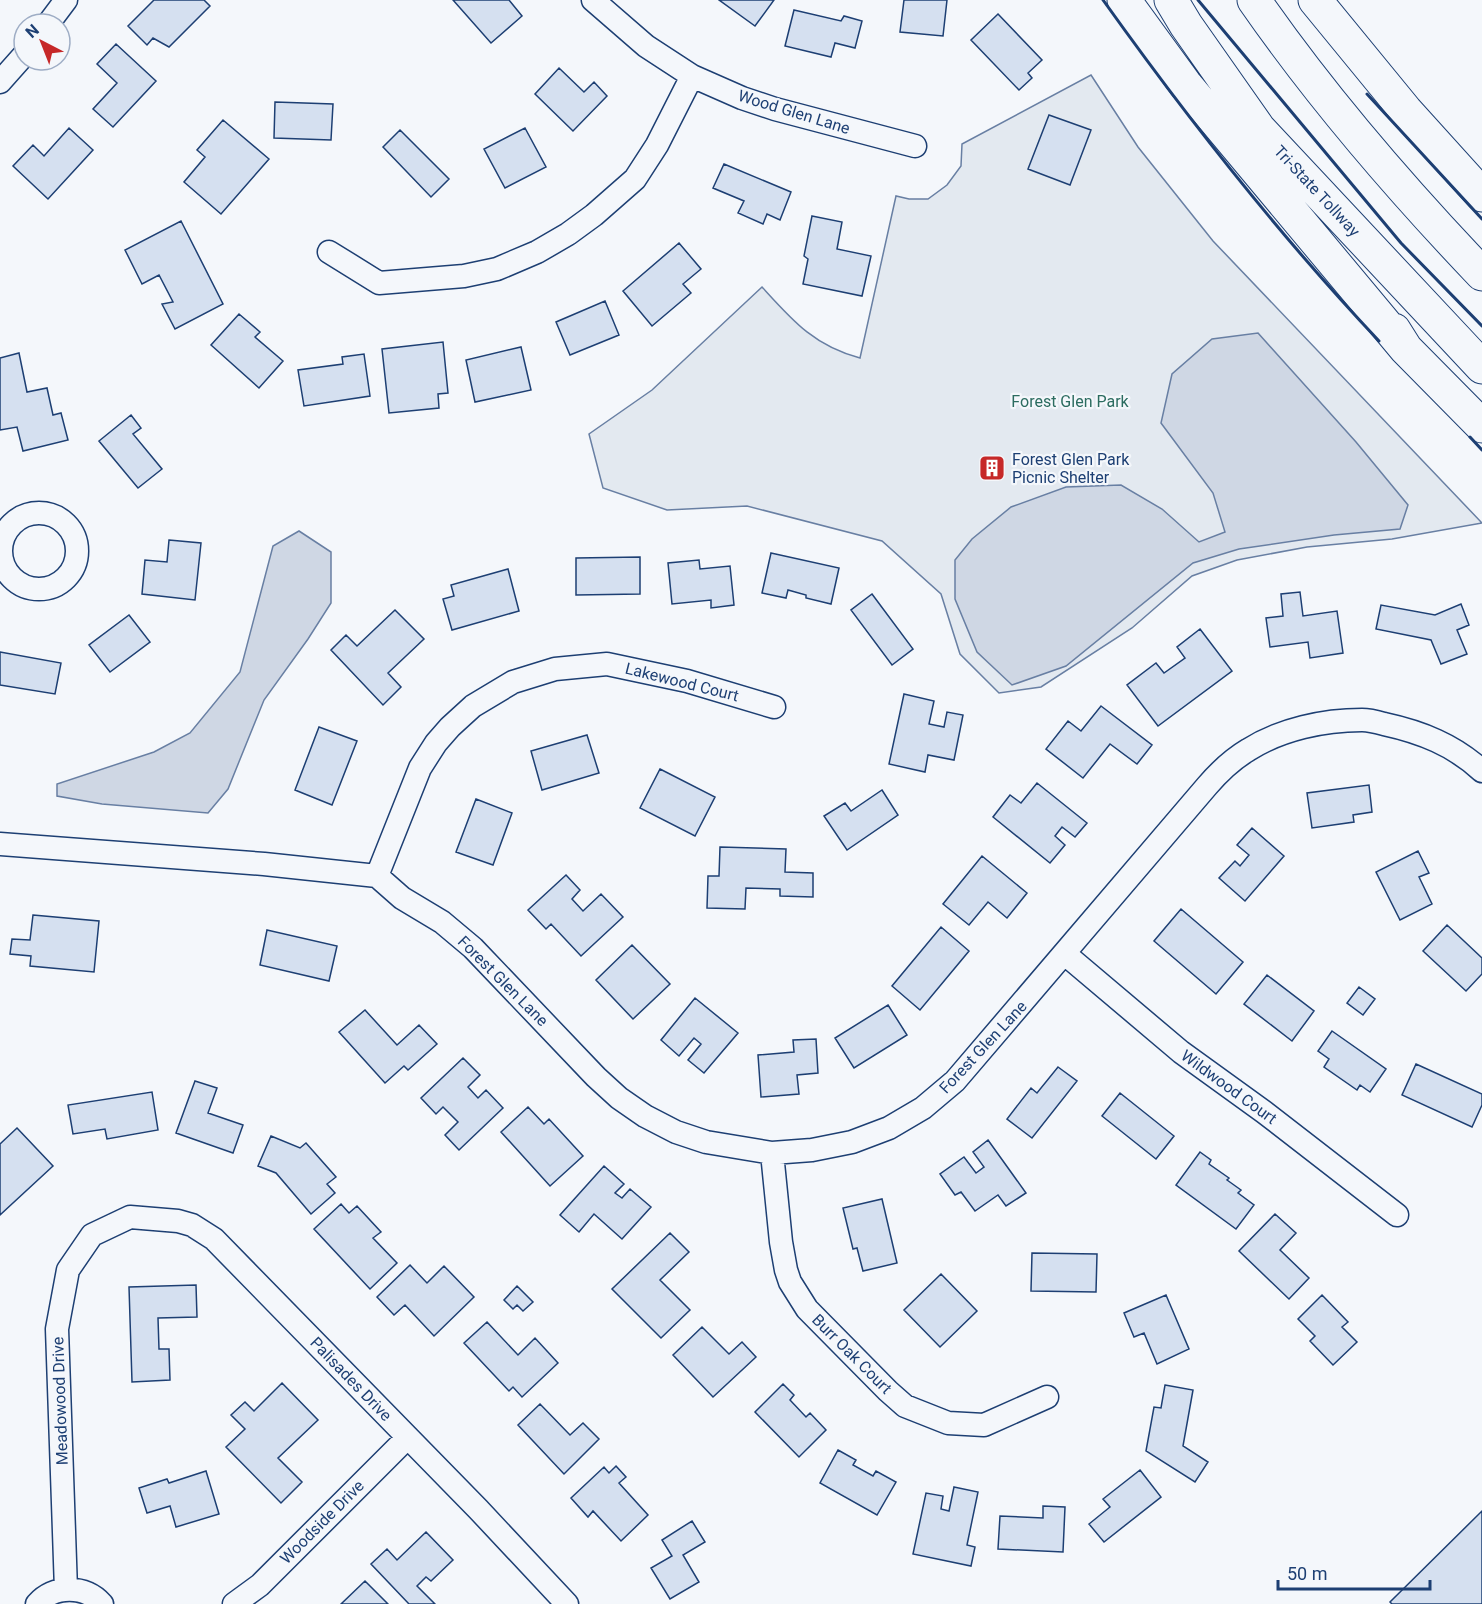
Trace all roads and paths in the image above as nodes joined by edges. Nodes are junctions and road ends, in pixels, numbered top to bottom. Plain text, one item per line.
1 (593, 0) edge
2 (1125, 0) edge
3 (1172, 0) edge
4 (1254, 0) edge
5 (1315, 0) edge
6 (12, 68) edge
7 (692, 76) junction
8 (0, 82) edge
9 (1259, 129) junction
10 (915, 146) dead end
11 (1482, 195) edge
12 (329, 252) dead end
13 (1482, 274) edge
14 (1406, 349) junction
15 (1482, 367) edge
16 (1482, 426) edge
17 (774, 707) dead end
18 (1482, 771) edge
19 (0, 844) edge
20 (377, 876) junction
21 (1065, 954) junction
22 (772, 1153) junction
23 (1398, 1215) dead end
24 (106, 1228) joint
25 (1047, 1397) dead end
26 (407, 1438) junction
27 (66, 1590) junction
28 (37, 1604) edge
29 (102, 1604) edge
30 (234, 1604) edge
31 (567, 1604) edge

1 - 7 street, Wood Glen Lane
2 - 14 highway
3 - 9 highway, Tri-State Tollway
4 - 13 highway
5 - 11 highway
6 - 8 street
7 - 10 street, Wood Glen Lane
7 - 12 street
9 - 14 highway
9 - 15 highway, Tri-State Tollway
14 - 16 highway
17 - 20 street, Lakewood Court
18 - 21 street, Forest Glen Lane
19 - 20 street
20 - 22 street, Forest Glen Lane
21 - 22 street, Forest Glen Lane
21 - 23 street, Wildwood Court
22 - 25 street, Burr Oak Court
24 - 26 street, Palisades Drive
24 - 27 street, Meadowood Drive
26 - 30 street, Woodside Drive
26 - 31 street, Palisades Drive
27 - 28 street
27 - 29 street

